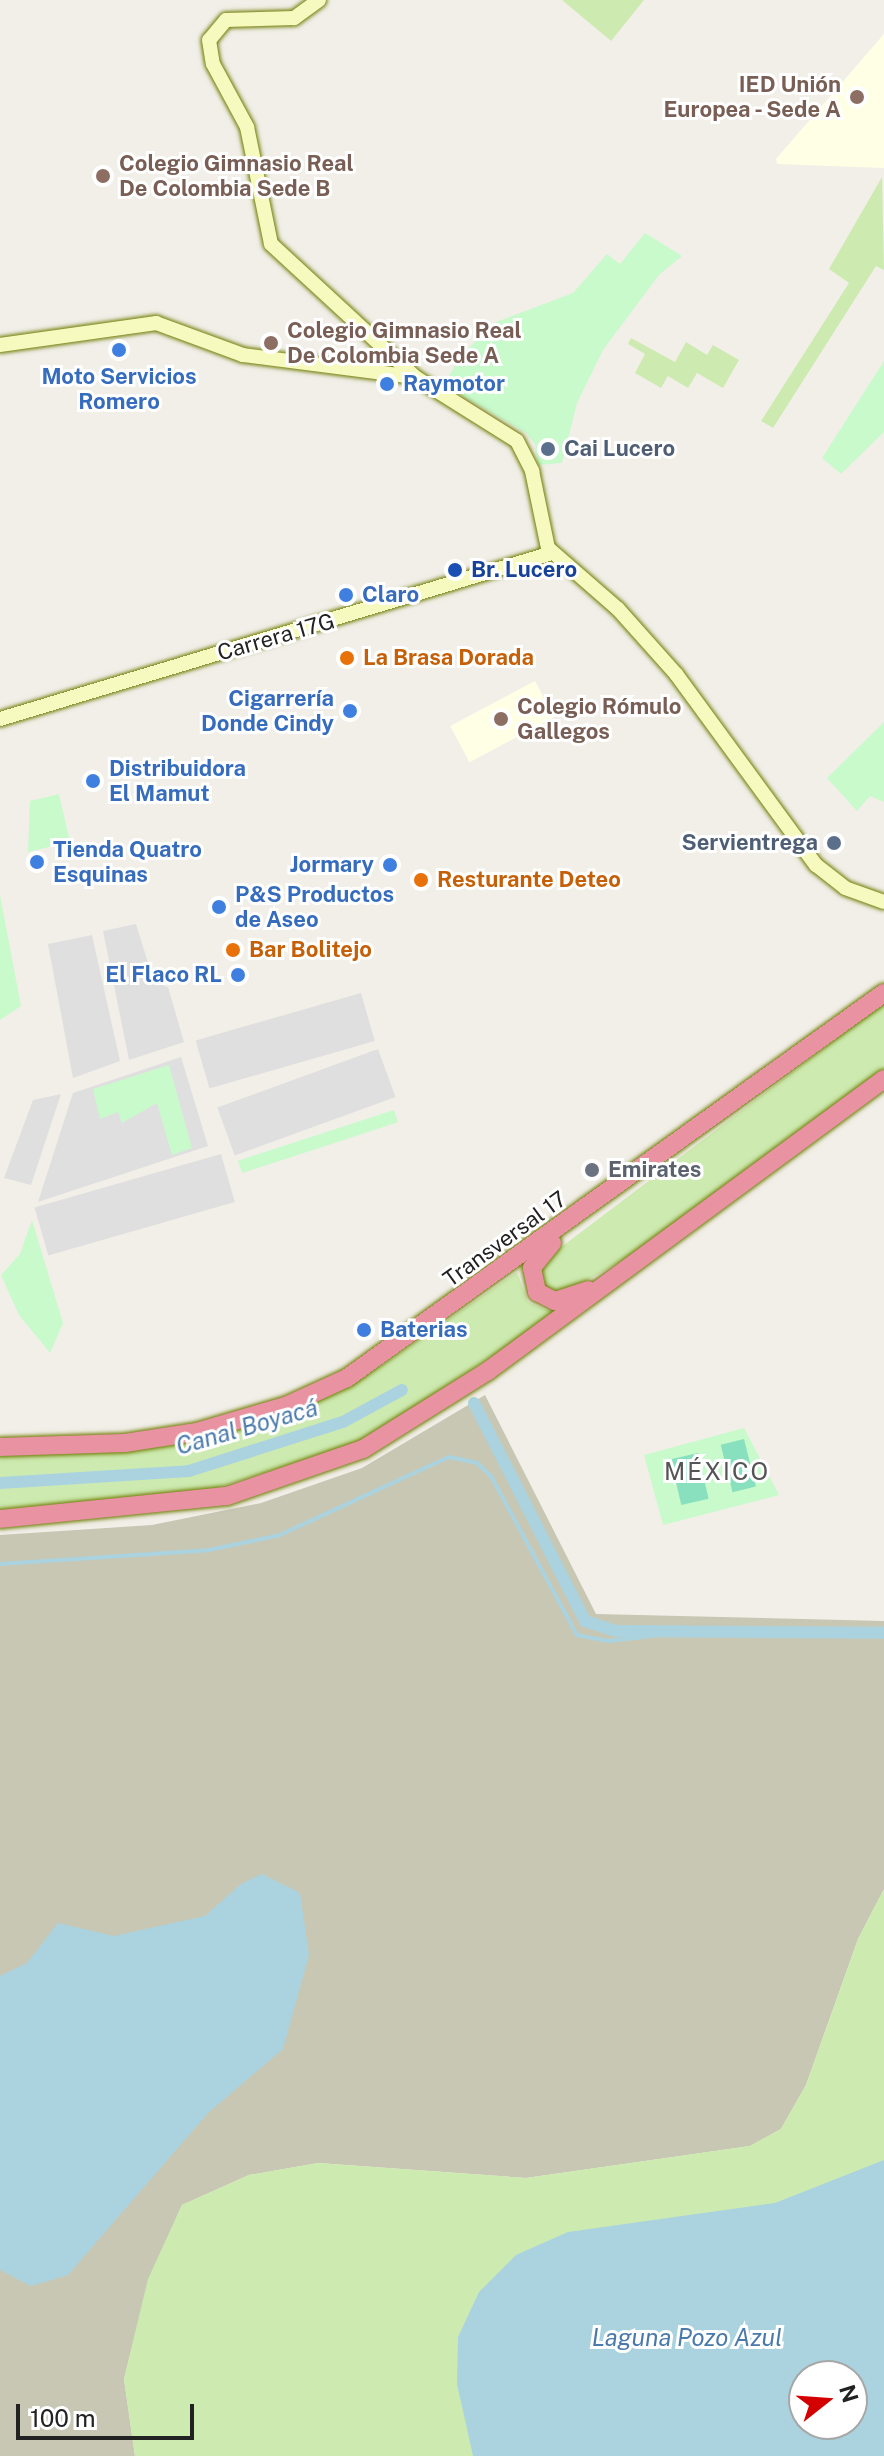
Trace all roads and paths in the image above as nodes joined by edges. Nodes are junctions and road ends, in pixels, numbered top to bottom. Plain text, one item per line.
1 (319, 0) edge
2 (0, 345) edge
3 (415, 377) junction
4 (552, 553) junction
5 (0, 719) edge
6 (884, 902) edge
7 (884, 993) edge
8 (884, 1079) edge
9 (566, 1225) junction
10 (619, 1275) junction
11 (0, 1447) edge
12 (0, 1519) edge

1 - 3 street
2 - 3 street
3 - 4 street
4 - 5 street, Carrera 17G
4 - 6 street
7 - 9 highway, Transversal 17
8 - 10 highway
9 - 10 highway
9 - 11 highway, Transversal 17
10 - 12 highway

